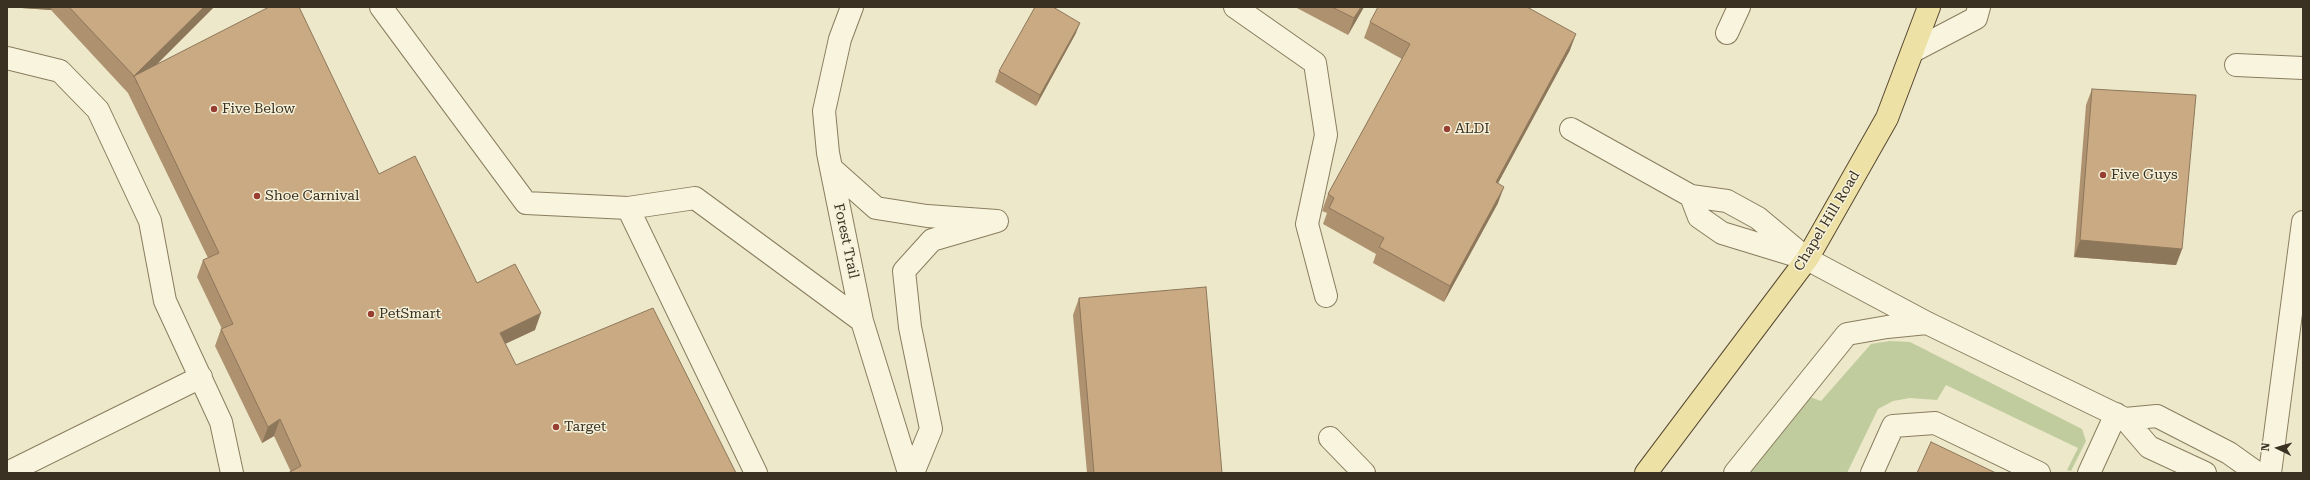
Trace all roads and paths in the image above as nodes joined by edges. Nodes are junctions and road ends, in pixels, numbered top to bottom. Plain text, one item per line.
1 (382, 7) edge
2 (852, 7) edge
3 (1235, 7) edge
4 (1739, 7) edge
5 (1929, 7) edge
6 (1979, 7) edge
7 (1726, 33) dead end
8 (1913, 51) junction
9 (7, 58) edge
10 (2236, 64) dead end
11 (2303, 68) edge
12 (1571, 129) dead end
13 (831, 168) junction
14 (1691, 196) junction
15 (628, 208) junction
16 (2303, 222) edge
17 (1807, 259) junction
18 (1326, 296) dead end
19 (862, 321) junction
20 (1927, 323) junction
21 (201, 377) junction
22 (2121, 416) junction
23 (1330, 438) dead end
24 (7, 473) edge
25 (232, 473) edge
26 (756, 473) edge
27 (909, 473) edge
28 (913, 473) edge
29 (1364, 473) edge
30 (1646, 473) edge
31 (1735, 473) edge
32 (1872, 473) edge
33 (2039, 473) edge
34 (2089, 473) edge
35 (2205, 473) edge
36 (2257, 473) edge
37 (2270, 473) edge

1 - 15 street
2 - 13 street, Forest Trail
3 - 18 street
4 - 7 street
5 - 8 main road, Chapel Hill Road
6 - 8 street
8 - 17 main road, Chapel Hill Road
9 - 21 street
10 - 11 street
12 - 14 street
13 - 19 street, Forest Trail
13 - 28 street
14 - 17 street
14 - 17 street
15 - 19 street
15 - 26 street
16 - 37 street
17 - 20 street
17 - 30 main road, Chapel Hill Road
19 - 27 street, Forest Trail
20 - 22 street
20 - 31 street
21 - 24 street
21 - 25 street
22 - 34 street
22 - 35 street
22 - 36 street
23 - 29 street
32 - 33 street

